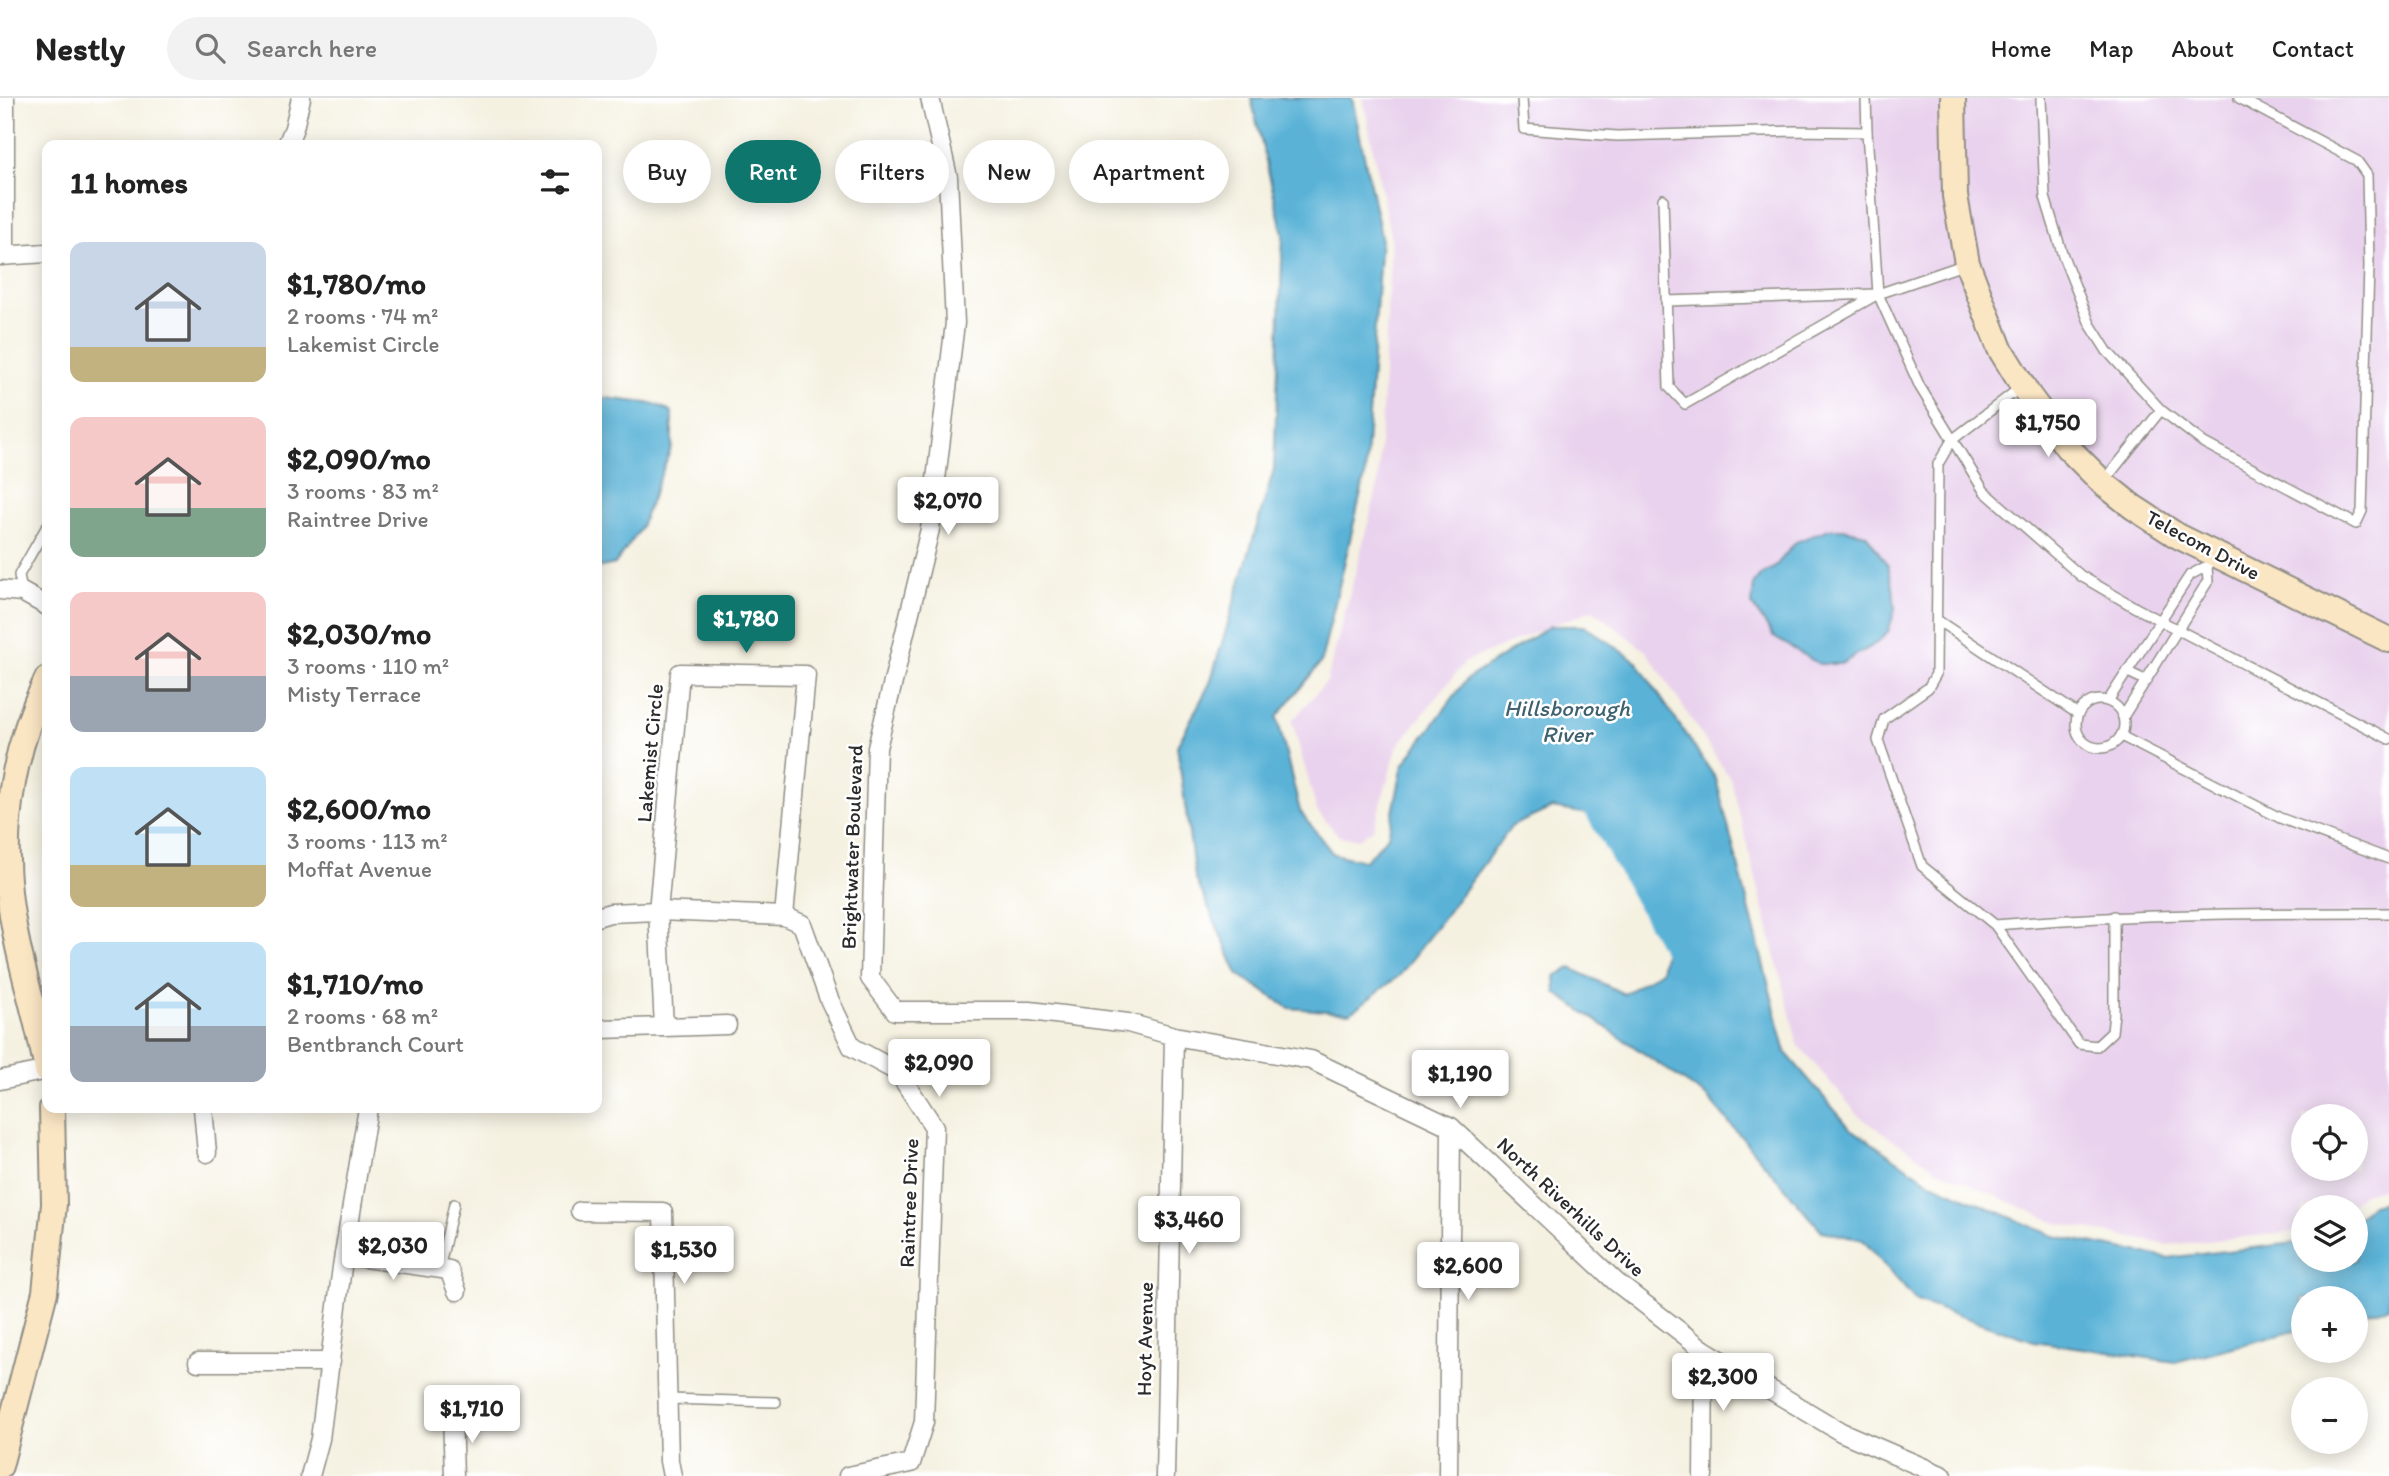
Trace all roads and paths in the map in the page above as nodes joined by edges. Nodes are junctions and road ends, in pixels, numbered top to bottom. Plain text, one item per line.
1 (5, 98) edge
2 (301, 98) edge
3 (930, 98) edge
4 (1522, 98) edge
5 (1866, 98) edge
6 (1953, 98) edge
7 (2040, 98) edge
8 (2239, 98) edge
9 (1867, 132) junction
10 (289, 140) edge
11 (1663, 199) dead end
12 (42, 253) edge
13 (2, 255) edge
14 (1967, 263) junction
15 (1878, 294) junction
16 (1666, 301) junction
17 (2023, 386) junction
18 (2161, 410) junction
19 (1952, 440) junction
20 (2103, 483) junction
21 (42, 535) edge
22 (2212, 560) junction
23 (0, 590) edge
24 (22, 592) junction
25 (42, 603) edge
26 (2161, 619) junction
27 (1937, 620) junction
28 (2179, 629) junction
29 (2389, 640) edge
30 (2128, 673) junction
31 (2147, 681) junction
32 (42, 690) edge
33 (2108, 701) junction
34 (2078, 714) junction
35 (2123, 717) junction
36 (2121, 736) junction
37 (2389, 739) edge
38 (2389, 859) edge
39 (658, 911) junction
40 (2389, 913) edge
41 (602, 915) edge
42 (784, 916) junction
43 (2114, 916) junction
44 (1995, 925) junction
45 (870, 978) joint
46 (727, 1025) dead end
47 (664, 1027) junction
48 (602, 1030) edge
49 (1174, 1036) junction
50 (42, 1041) edge
51 (42, 1065) edge
52 (0, 1080) edge
53 (51, 1113) edge
54 (204, 1113) edge
55 (367, 1113) edge
56 (1451, 1127) junction
57 (208, 1153) dead end
58 (454, 1204) dead end
59 (580, 1211) dead end
60 (344, 1255) junction
61 (439, 1269) junction
62 (457, 1291) dead end
63 (1704, 1350) junction
64 (198, 1362) dead end
65 (331, 1362) junction
66 (668, 1399) junction
67 (776, 1402) dead end
68 (452, 1414) dead end
69 (0, 1466) edge
70 (911, 1470) edge
71 (310, 1476) edge
72 (454, 1476) edge
73 (672, 1476) edge
74 (848, 1476) edge
75 (1165, 1476) edge
76 (1448, 1476) edge
77 (1703, 1476) edge
78 (1943, 1476) edge

1 - 13 street
2 - 10 street
3 - 45 street, Brightwater Boulevard
4 - 9 lane
5 - 9 lane
6 - 14 street, Telecom Drive
7 - 18 lane
8 - 18 lane
9 - 15 lane
11 - 16 lane
12 - 13 street
14 - 15 lane
14 - 17 street, Telecom Drive
15 - 16 lane
15 - 16 lane
15 - 19 lane
17 - 19 lane
17 - 20 street, Telecom Drive
18 - 20 lane
19 - 26 lane
19 - 27 lane
20 - 22 street, Telecom Drive
21 - 24 lane
22 - 26 lane
22 - 28 lane
22 - 29 street, Telecom Drive
23 - 24 street
24 - 25 street
26 - 28 lane
26 - 30 lane
27 - 34 lane
27 - 44 lane
28 - 31 lane
28 - 37 lane
30 - 31 lane
30 - 33 lane
31 - 35 lane
32 - 50 street
33 - 34 lane
33 - 35 lane
34 - 36 lane
35 - 36 lane
36 - 38 lane
39 - 41 street
39 - 42 street
39 - 42 street, Lakemist Circle
39 - 47 street
40 - 43 lane
42 - 70 street, Raintree Drive
43 - 44 lane
43 - 44 lane
45 - 49 street, North Riverhills Drive
46 - 47 street
47 - 48 street
49 - 56 street, North Riverhills Drive
49 - 75 street, Hoyt Avenue
51 - 52 street
53 - 69 street
54 - 57 street
55 - 60 street
56 - 63 street, North Riverhills Drive
56 - 76 street
58 - 61 lane
59 - 66 street
60 - 61 street
60 - 65 street
61 - 62 street
63 - 77 street
63 - 78 street, North Riverhills Drive
64 - 65 street
65 - 71 street
66 - 67 lane
66 - 73 street
68 - 72 street
70 - 74 street, Raintree Drive

